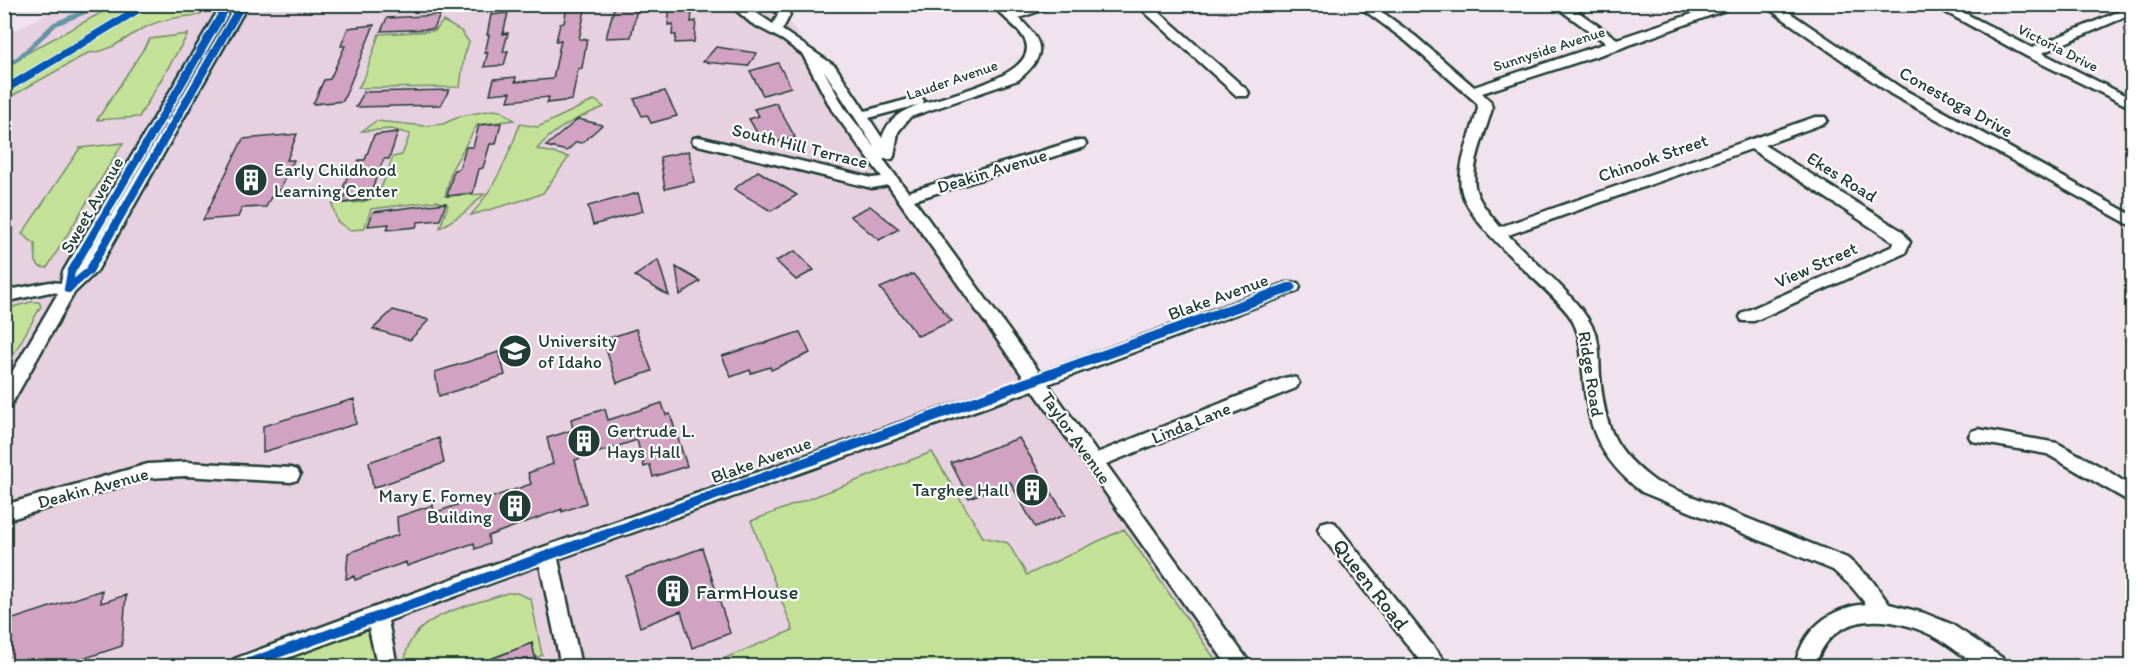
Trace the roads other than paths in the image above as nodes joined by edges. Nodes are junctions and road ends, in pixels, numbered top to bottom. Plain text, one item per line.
1 (228, 4) edge
2 (242, 4) edge
3 (735, 4) edge
4 (777, 4) edge
5 (997, 4) edge
6 (1053, 4) edge
7 (1142, 4) edge
8 (1362, 4) edge
9 (1557, 4) edge
10 (1736, 4) edge
11 (1768, 4) edge
12 (1937, 4) edge
13 (2133, 10) edge
14 (1008, 16) junction
15 (233, 20) junction
16 (218, 21) junction
17 (776, 30) junction
18 (1617, 45) junction
19 (807, 51) junction
20 (2030, 53) junction
21 (1474, 91) junction
22 (1242, 93) dead end
23 (2133, 104) edge
24 (863, 116) junction
25 (1820, 120) dead end
26 (172, 126) junction
27 (156, 128) junction
28 (859, 137) junction
29 (699, 141) dead end
30 (1079, 144) dead end
31 (1753, 144) junction
32 (887, 155) junction
33 (893, 180) junction
34 (905, 198) junction
35 (2133, 221) edge
36 (1498, 233) junction
37 (1900, 249) joint
38 (1292, 287) dead end
39 (68, 289) junction
40 (4, 297) edge
41 (1748, 317) dead end
42 (1035, 381) junction
43 (1290, 383) dead end
44 (4, 402) edge
45 (1978, 436) dead end
46 (1093, 462) junction
47 (291, 475) dead end
48 (2133, 496) edge
49 (4, 513) edge
50 (1328, 529) dead end
51 (548, 555) junction
52 (1882, 610) junction
53 (377, 617) junction
54 (241, 666) edge
55 (387, 666) edge
56 (571, 666) edge
57 (1240, 666) edge
58 (1436, 666) edge
59 (1805, 666) edge
60 (1997, 666) edge

1 - 16 street
2 - 15 street, Sweet Avenue
3 - 17 street, Taylor Avenue
4 - 17 street
5 - 14 street, Lauder Avenue
6 - 14 street
7 - 22 street
8 - 21 street
9 - 18 street
10 - 18 street, Sunnyside Avenue
11 - 35 street, Conestoga Drive
12 - 20 street, Victoria Drive
13 - 20 street
14 - 24 street, Lauder Avenue
14 - 32 street, Lauder Avenue
15 - 16 street
15 - 26 street, Sweet Avenue
16 - 27 street, Sweet Avenue
17 - 19 street, Taylor Avenue
18 - 21 street, Sunnyside Avenue
19 - 24 street, Taylor Avenue
19 - 28 street, Taylor Avenue
20 - 23 street, Victoria Drive
21 - 36 street, Ridge Road
24 - 28 street
24 - 32 street, Taylor Avenue
25 - 31 street, Chinook Street
26 - 27 street
26 - 39 street, Sweet Avenue
27 - 39 street, Sweet Avenue
28 - 33 street, Taylor Avenue
29 - 33 street, South Hill Terrace
30 - 34 street, Deakin Avenue
31 - 36 street, Chinook Street
31 - 37 street, Ekes Road
32 - 33 street, Taylor Avenue
33 - 34 street, Taylor Avenue
34 - 42 street, Taylor Avenue
36 - 52 street, Ridge Road
37 - 41 street, View Street
38 - 42 street, Blake Avenue
39 - 40 street
39 - 44 street, Sweet Avenue
42 - 46 street, Taylor Avenue
42 - 51 street, Blake Avenue
43 - 46 street, Linda Lane
45 - 48 street
46 - 57 street, Taylor Avenue
47 - 49 street, Deakin Avenue
50 - 58 street, Queen Road
51 - 53 street, Blake Avenue
51 - 56 street
52 - 59 street
52 - 60 street
53 - 54 street, Blake Avenue
53 - 55 street

